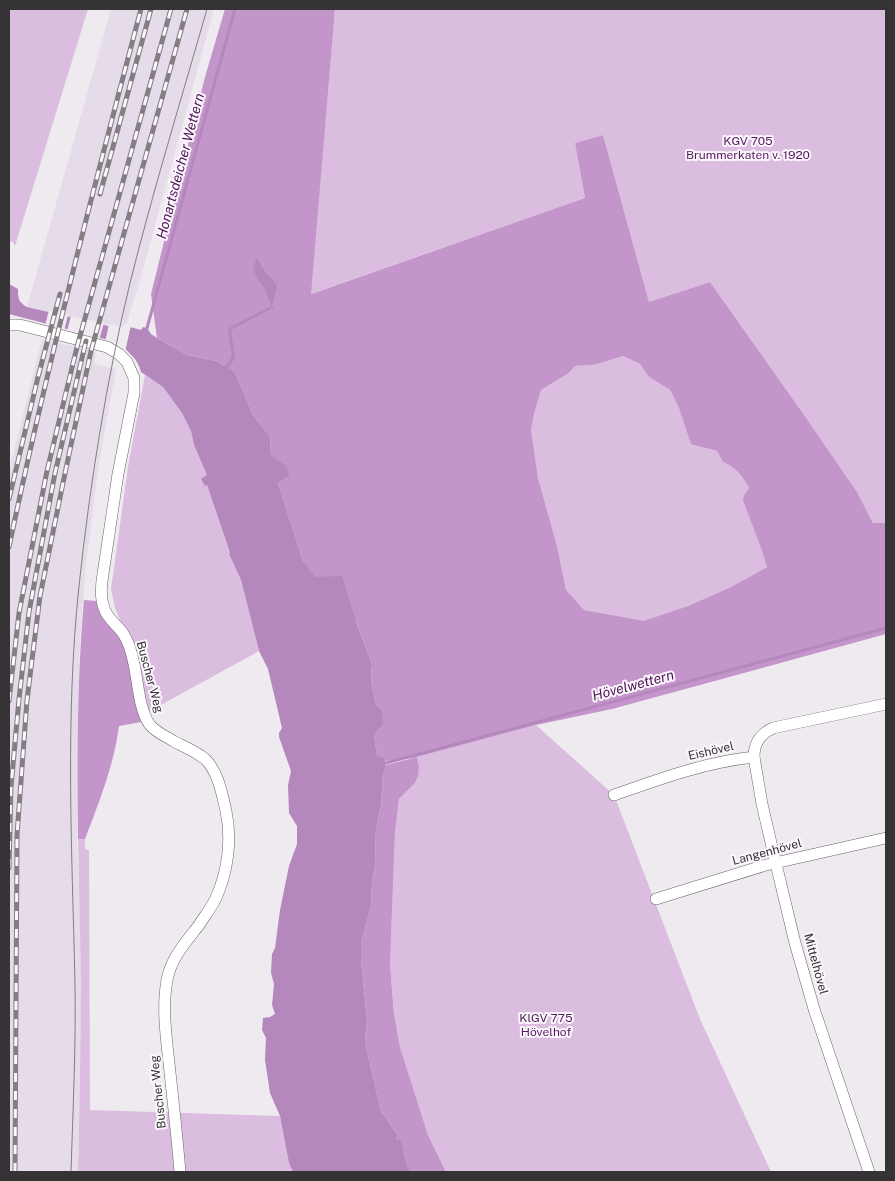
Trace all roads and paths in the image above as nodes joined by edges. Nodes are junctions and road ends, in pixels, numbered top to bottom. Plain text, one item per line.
1 (9, 325) edge
2 (886, 704) edge
3 (754, 757) junction
4 (614, 794) dead end
5 (886, 838) edge
6 (776, 863) junction
7 (656, 899) dead end
8 (180, 1172) edge
9 (869, 1172) edge

1 - 8 street, Buscher Weg
2 - 3 street
3 - 4 street, Eishövel
3 - 6 street, Mittelhövel
5 - 6 street, Langenhövel
6 - 7 street, Langenhövel
6 - 9 street, Mittelhövel

